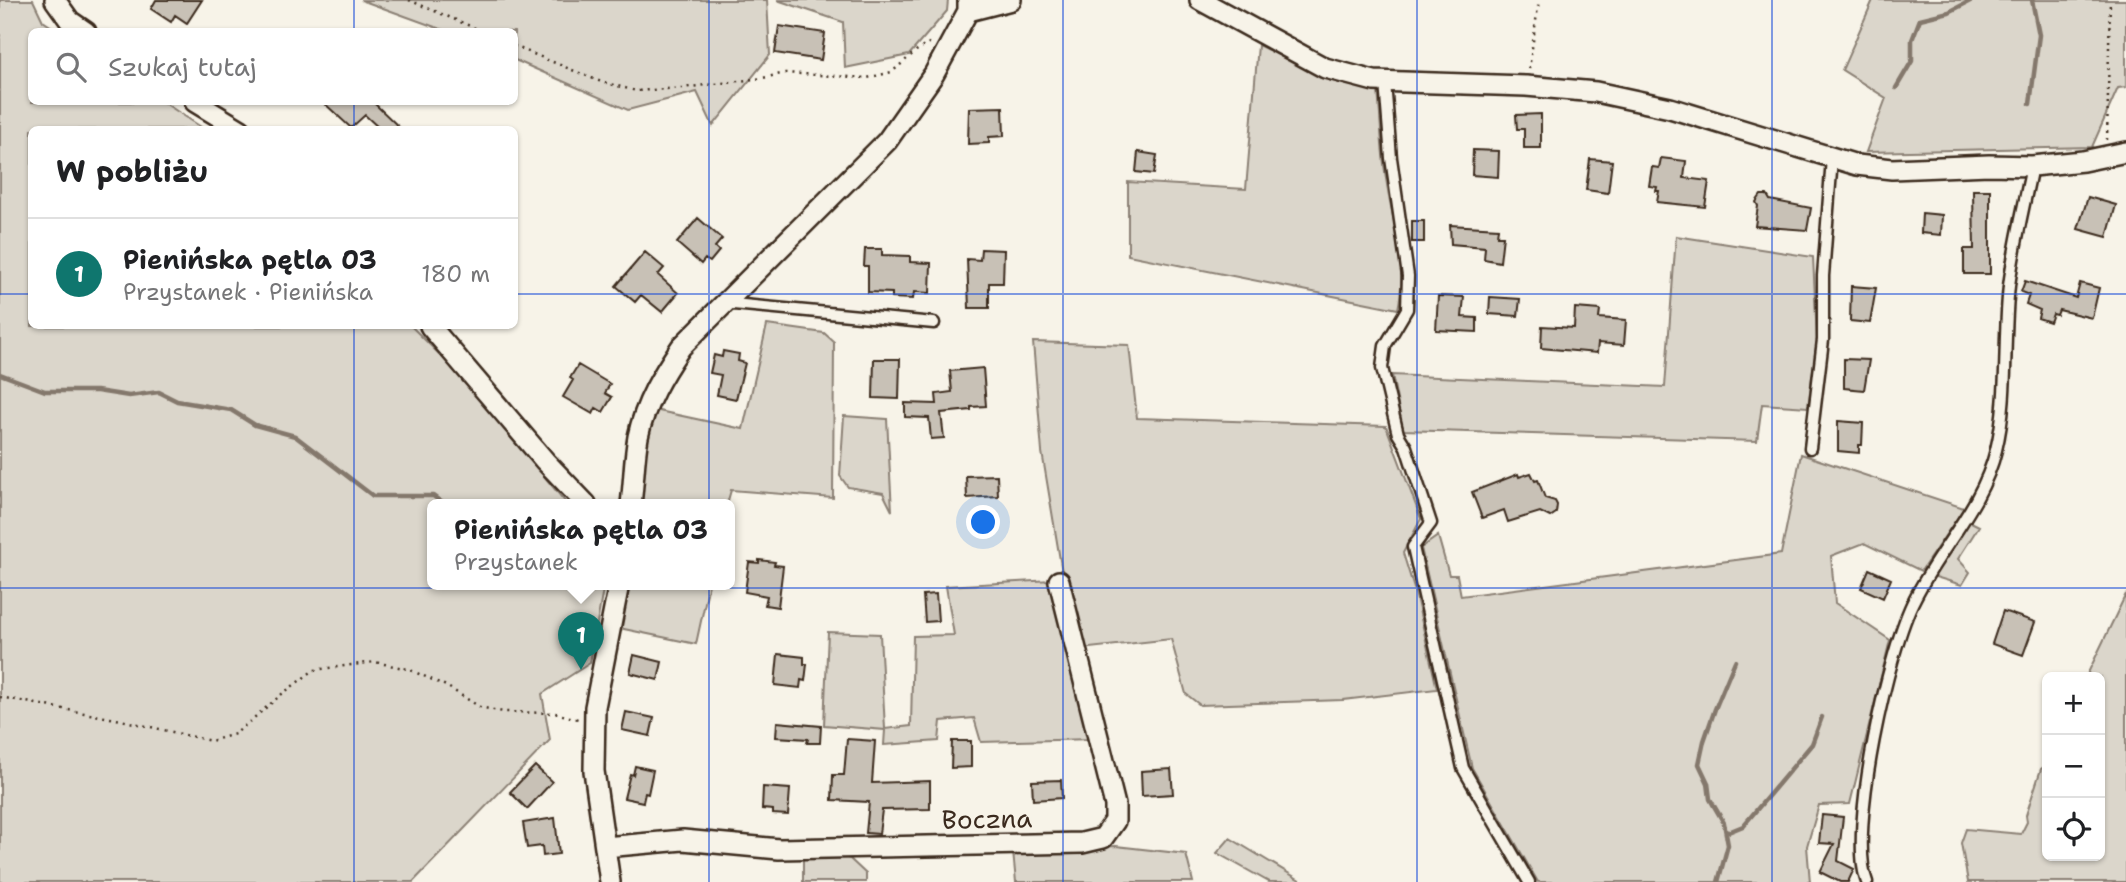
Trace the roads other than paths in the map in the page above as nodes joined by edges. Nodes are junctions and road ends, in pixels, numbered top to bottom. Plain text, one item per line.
1 (55, 0) edge
2 (1011, 0) edge
3 (1212, 2) edge
4 (968, 6) edge
5 (80, 28) edge
6 (1385, 82) junction
7 (200, 105) edge
8 (234, 126) edge
9 (2117, 154) edge
10 (1832, 158) junction
11 (2032, 166) junction
12 (727, 301) junction
13 (934, 323) dead end
14 (433, 329) edge
15 (1810, 448) dead end
16 (581, 499) edge
17 (632, 499) edge
18 (1059, 580) dead end
19 (618, 590) edge
20 (605, 847) junction
21 (610, 882) edge
22 (1529, 882) edge
23 (1867, 882) edge

1 - 5 street
2 - 4 street
3 - 6 street
4 - 12 street
6 - 10 street
6 - 22 lane
7 - 8 street
9 - 11 street
10 - 11 street
10 - 15 lane
11 - 23 lane
12 - 13 lane
12 - 17 street
14 - 16 street
18 - 20 street, Boczna
19 - 20 street
20 - 21 street

